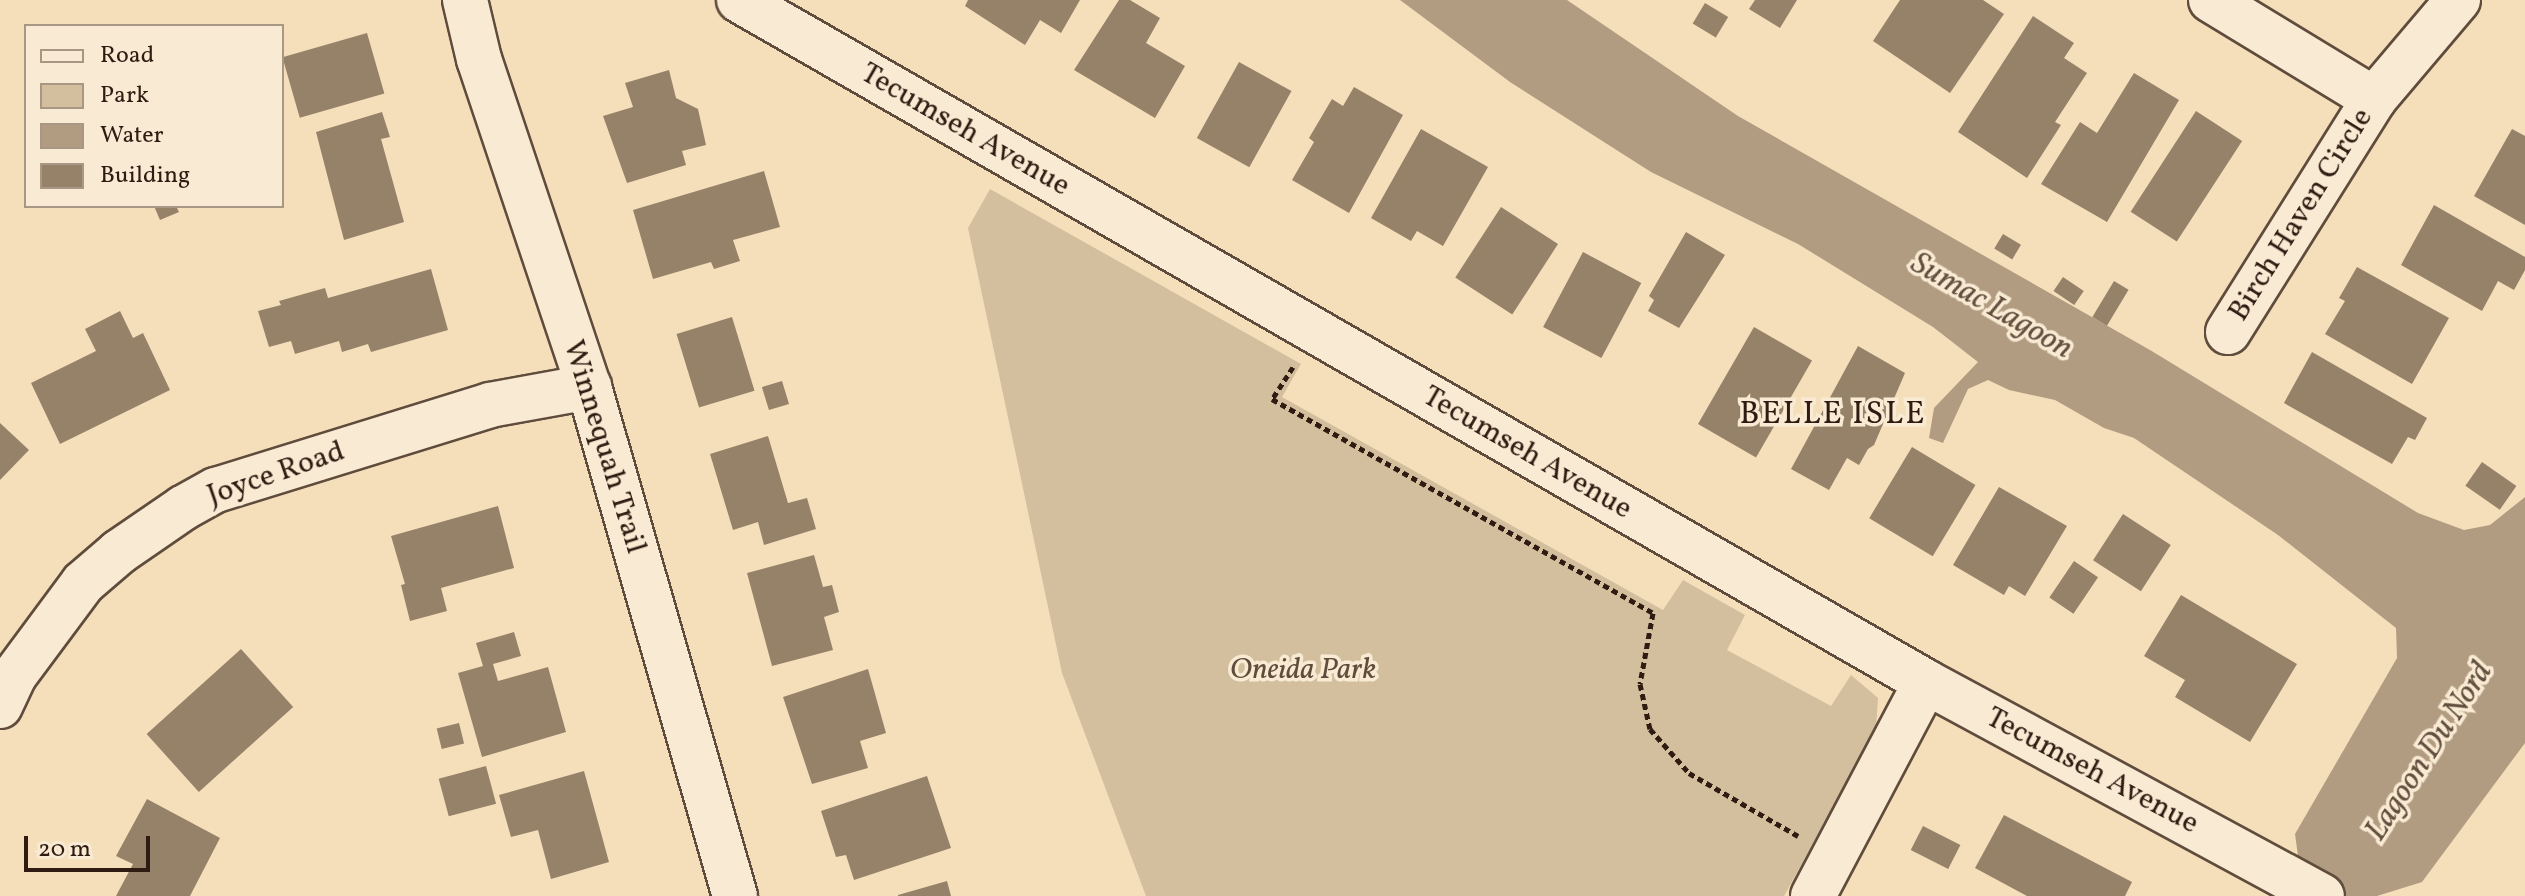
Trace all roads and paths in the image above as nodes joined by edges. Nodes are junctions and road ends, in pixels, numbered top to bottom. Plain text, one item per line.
1 (465, 0) edge
2 (739, 0) edge
3 (2211, 0) edge
4 (2458, 0) edge
5 (2374, 99) junction
6 (2228, 332) dead end
7 (1294, 366) dead end
8 (589, 387) junction
9 (1926, 682) junction
10 (0, 706) edge
11 (1834, 856) junction
12 (735, 896) edge
13 (1813, 896) edge
14 (2322, 896) edge

1 - 8 street, Winnequah Trail
2 - 9 street, Tecumseh Avenue
3 - 5 street, Birch Haven Circle
4 - 5 street, Birch Haven Circle
5 - 6 street, Birch Haven Circle
7 - 11 path
8 - 10 street, Joyce Road
8 - 12 street, Winnequah Trail
9 - 11 street
9 - 14 street, Tecumseh Avenue
11 - 13 street

